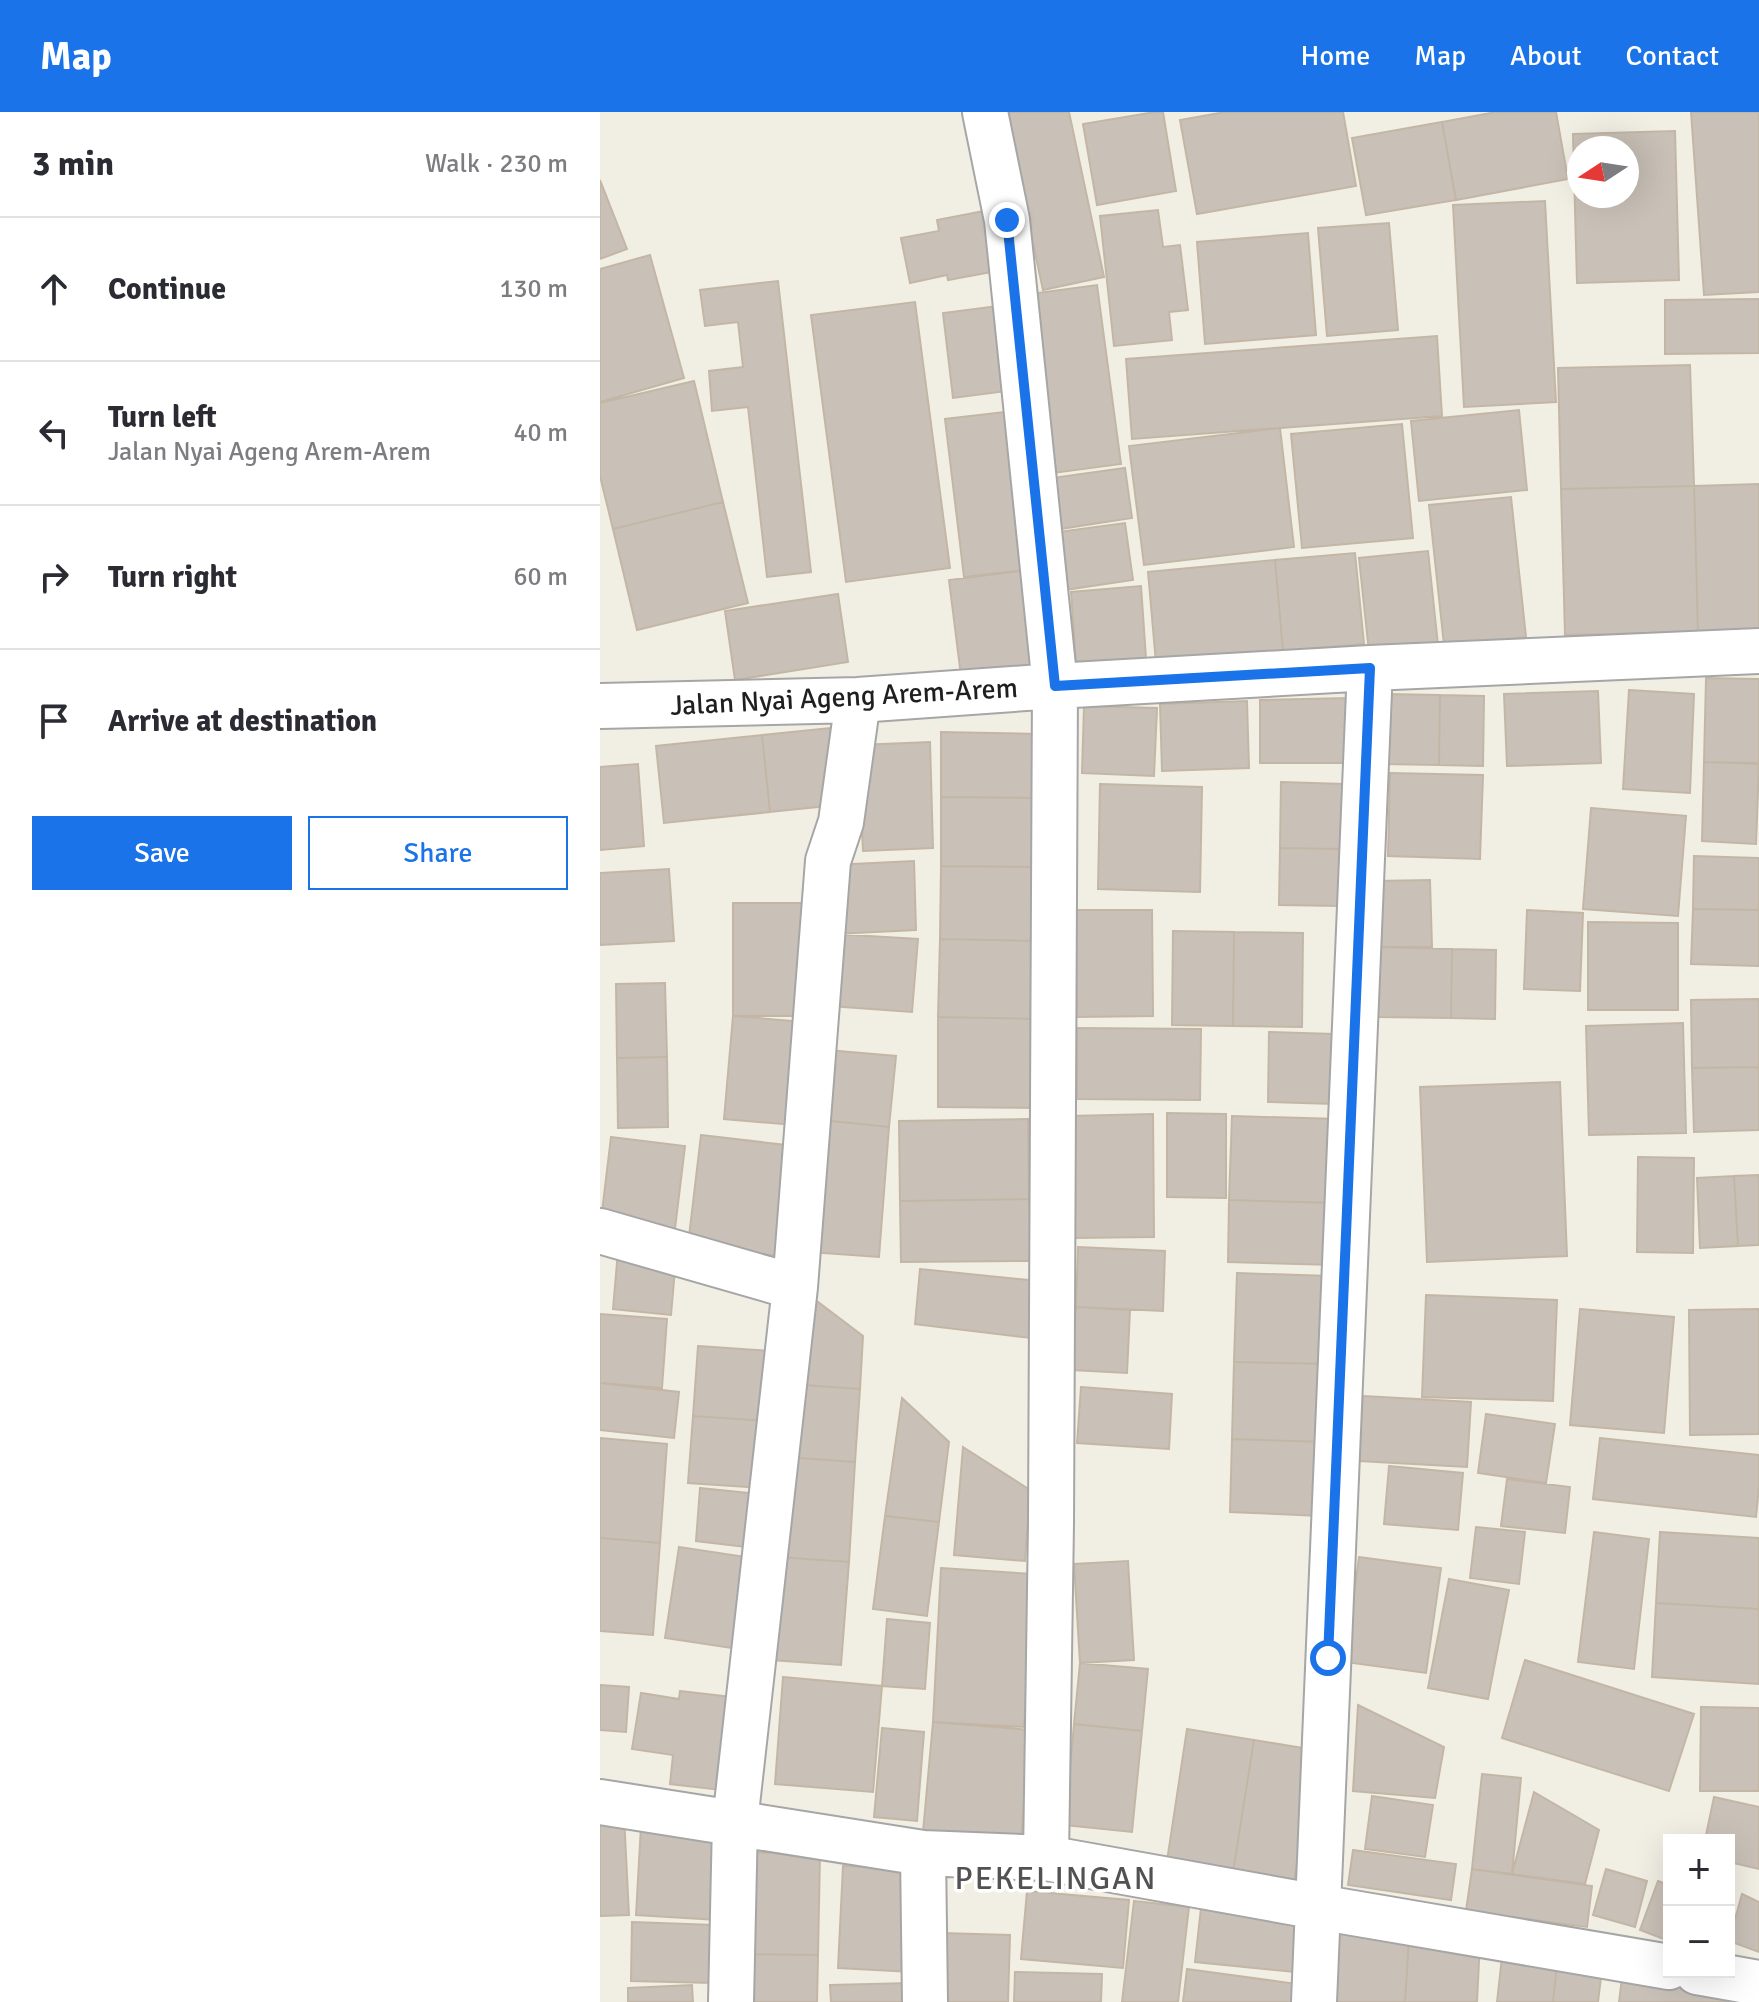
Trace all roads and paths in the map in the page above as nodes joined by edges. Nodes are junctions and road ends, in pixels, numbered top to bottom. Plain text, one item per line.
1 (985, 112) edge
2 (1759, 651) edge
3 (1370, 668) junction
4 (1055, 686) junction
5 (858, 700) junction
6 (600, 706) edge
7 (600, 1231) edge
8 (795, 1287) junction
9 (600, 1802) edge
10 (735, 1822) junction
11 (923, 1853) junction
12 (1046, 1858) junction
13 (1318, 1907) junction
14 (1663, 1966) edge
15 (1731, 1978) edge
16 (1759, 1983) edge
17 (731, 2002) edge
18 (925, 2002) edge
19 (1314, 2002) edge

1 - 4 street
2 - 3 street, Jalan Nyai Ageng Arem-Arem
3 - 4 street, Jalan Nyai Ageng Arem-Arem
3 - 13 street
4 - 5 street, Jalan Nyai Ageng Arem-Arem
4 - 12 street
5 - 6 street, Jalan Nyai Ageng Arem-Arem
5 - 8 street
7 - 8 street
8 - 10 street
9 - 10 street
10 - 11 street
10 - 17 street
11 - 12 street
11 - 18 street
12 - 13 street
13 - 14 street
13 - 19 street
15 - 16 street

